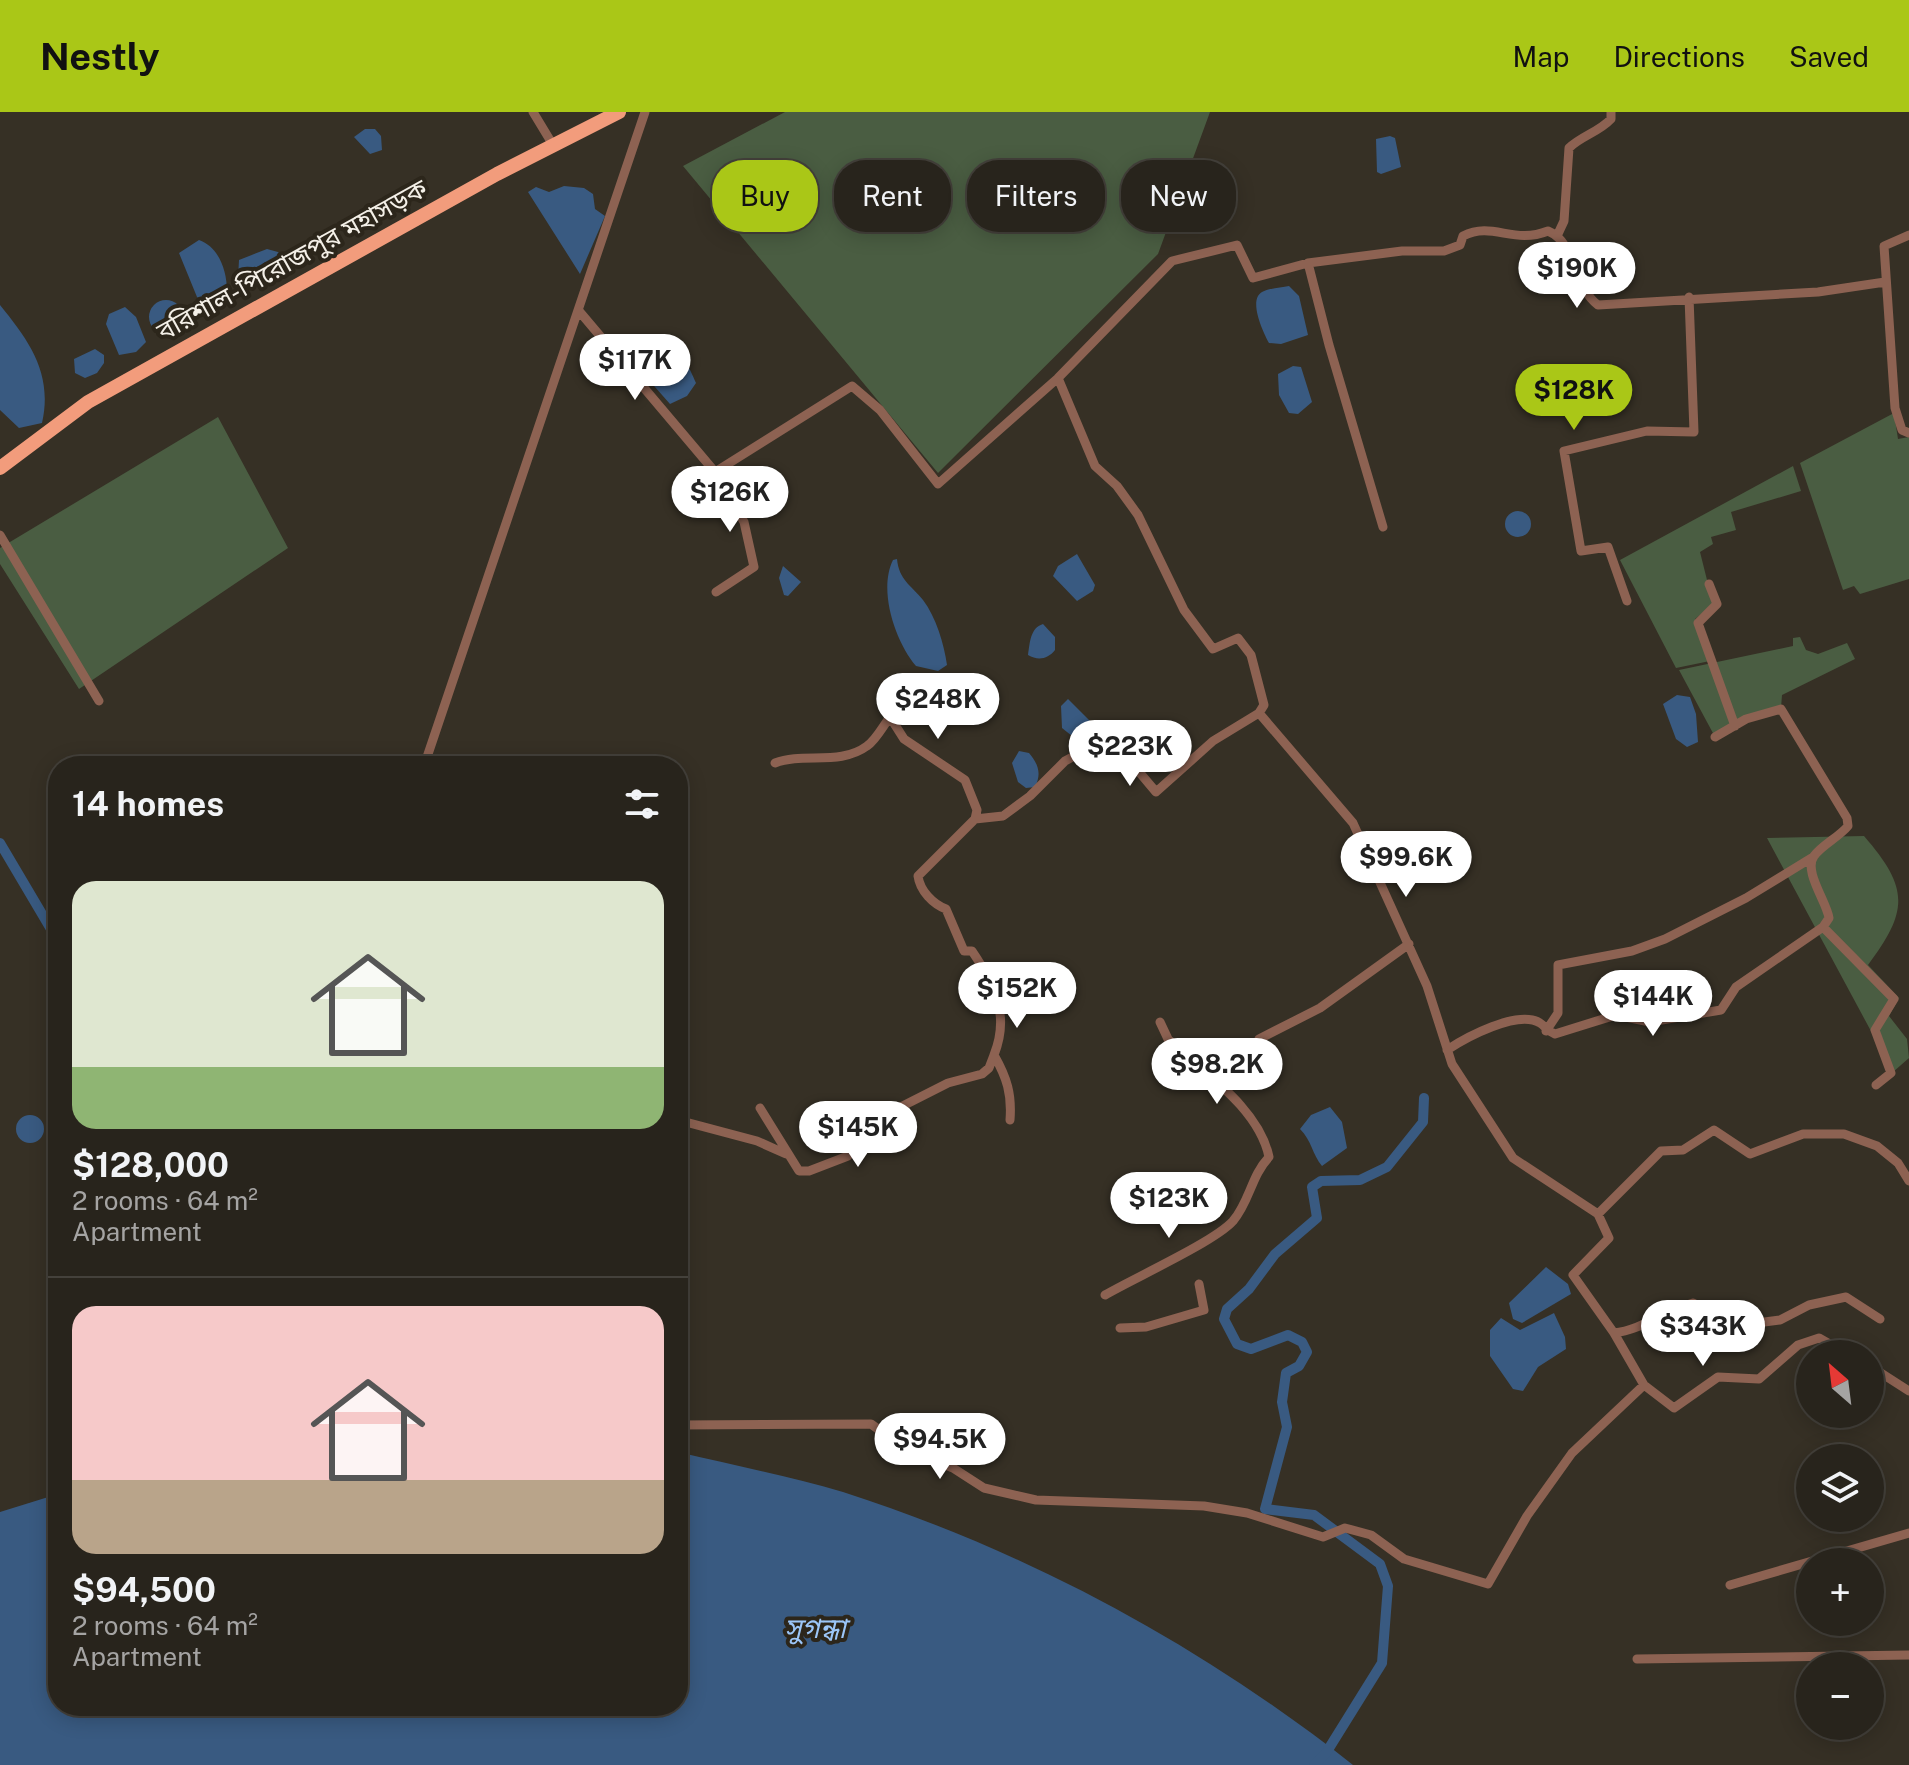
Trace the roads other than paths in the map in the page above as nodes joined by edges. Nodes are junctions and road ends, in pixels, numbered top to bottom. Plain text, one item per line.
1 (533, 112) edge
2 (619, 112) edge
3 (645, 112) edge
4 (1611, 112) edge
5 (553, 145) junction
6 (1909, 235) edge
7 (1557, 236) junction
8 (1308, 263) junction
9 (1885, 282) junction
10 (1689, 297) junction
11 (579, 311) junction
12 (1058, 378) junction
13 (1909, 433) edge
14 (0, 468) edge
15 (715, 472) junction
16 (1383, 527) dead end
17 (0, 535) edge
18 (1709, 584) dead end
19 (716, 592) dead end
20 (1627, 601) dead end
21 (99, 701) dead end
22 (1259, 713) junction
23 (1735, 726) junction
24 (1715, 737) dead end
25 (427, 756) edge
26 (775, 763) dead end
27 (975, 819) junction
28 (1813, 857) junction
29 (1823, 927) junction
30 (1409, 944) junction
31 (1160, 1022) dead end
32 (1546, 1031) junction
33 (1259, 1039) dead end
34 (1447, 1050) junction
35 (994, 1055) junction
36 (1876, 1085) dead end
37 (760, 1108) dead end
38 (1010, 1120) dead end
39 (688, 1123) edge
40 (786, 1154) junction
41 (1909, 1181) edge
42 (1598, 1214) junction
43 (1199, 1284) dead end
44 (1105, 1295) dead end
45 (1880, 1319) dead end
46 (1120, 1328) dead end
47 (1614, 1333) junction
48 (1796, 1347) edge
49 (1884, 1375) edge
50 (1644, 1385) junction
51 (1909, 1391) edge
52 (688, 1425) edge
53 (1909, 1533) edge
54 (1730, 1585) dead end
55 (1909, 1655) edge
56 (1637, 1659) dead end

1 - 5 street
2 - 5 highway, বরিশাল-পিরোজপুর মহাসড়ক
3 - 11 street
4 - 7 street
5 - 14 highway, বরিশাল-পিরোজপুর মহাসড়ক
6 - 9 street
7 - 8 street
7 - 10 street
8 - 12 street
8 - 16 street
9 - 10 street
9 - 13 street
10 - 20 street
11 - 15 street
11 - 25 street
12 - 15 street
12 - 22 street
15 - 19 street
17 - 21 street
18 - 23 street
22 - 27 street
22 - 30 street
23 - 24 street
23 - 28 street
26 - 27 street
27 - 35 street
28 - 29 street
28 - 32 street
29 - 32 street
29 - 36 street
30 - 33 street
30 - 34 street
31 - 44 street
32 - 34 street
34 - 42 street
35 - 38 street
35 - 40 street
37 - 40 street
39 - 40 street
41 - 42 street
42 - 47 street
43 - 46 street
45 - 47 street
47 - 50 street
48 - 50 street
49 - 51 street
50 - 52 street
53 - 54 street
55 - 56 street

